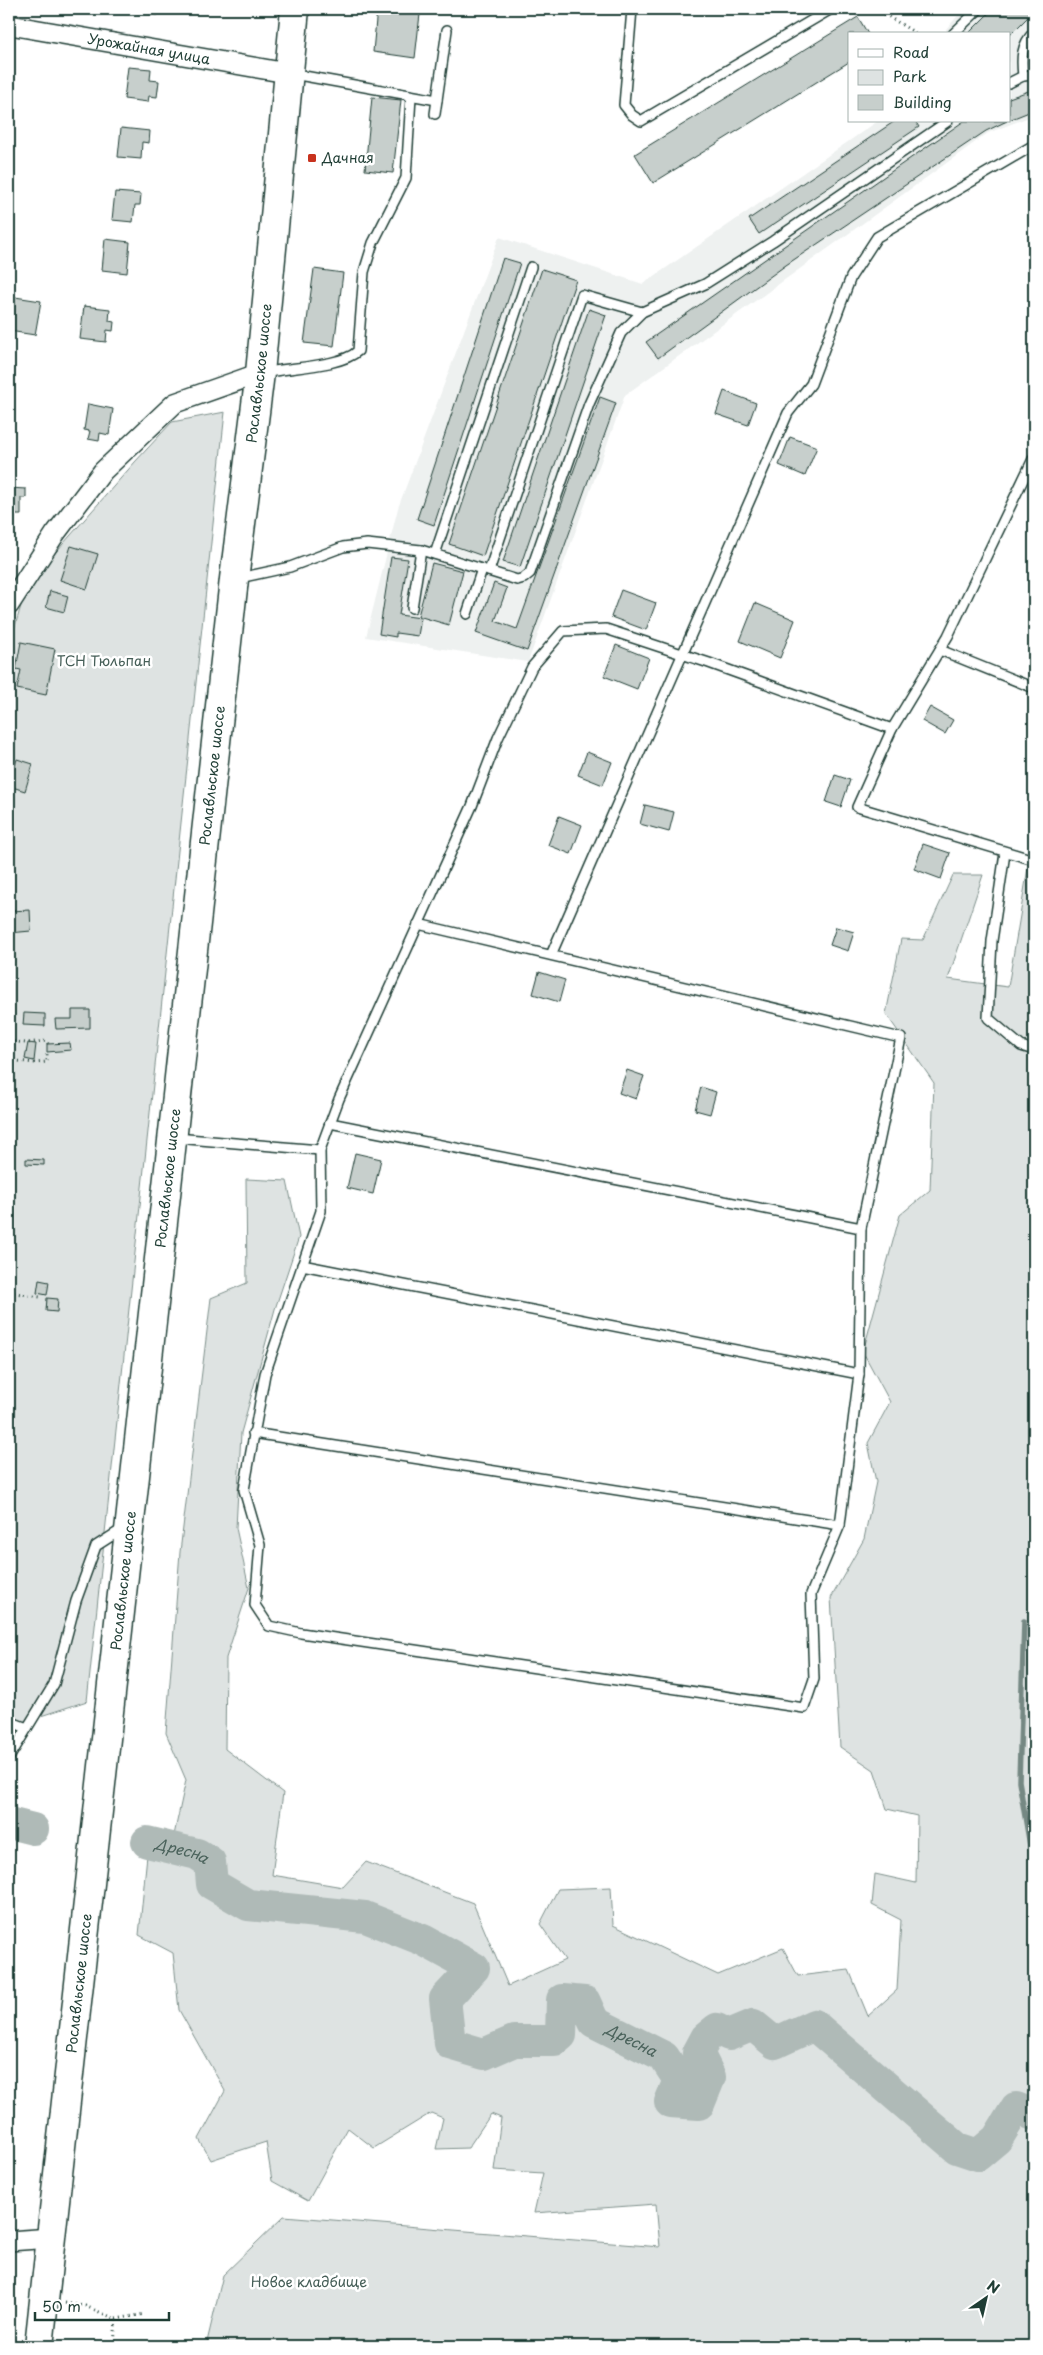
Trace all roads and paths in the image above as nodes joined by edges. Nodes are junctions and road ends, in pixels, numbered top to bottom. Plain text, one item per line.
1 (295, 9) edge
2 (632, 9) edge
3 (831, 9) edge
4 (876, 9) edge
5 (979, 9) edge
6 (9, 23) edge
7 (447, 30) dead end
8 (914, 32) edge
9 (955, 32) edge
10 (1034, 32) edge
11 (287, 73) junction
12 (1034, 75) edge
13 (1023, 76) junction
14 (1010, 82) edge
15 (411, 97) junction
16 (437, 100) junction
17 (435, 114) dead end
18 (947, 122) edge
19 (1034, 145) edge
20 (531, 267) dead end
21 (642, 312) junction
22 (260, 373) junction
23 (1034, 458) edge
24 (420, 550) junction
25 (435, 554) junction
26 (485, 570) junction
27 (234, 579) junction
28 (9, 605) edge
29 (412, 608) dead end
30 (467, 614) dead end
31 (940, 650) junction
32 (682, 654) junction
33 (1034, 688) edge
34 (892, 728) junction
35 (1005, 853) junction
36 (1034, 860) edge
37 (418, 924) junction
38 (551, 955) junction
39 (9, 1041) edge
40 (48, 1044) dead end
41 (1034, 1050) edge
42 (47, 1052) dead end
43 (9, 1060) edge
44 (330, 1123) junction
45 (173, 1138) junction
46 (320, 1150) junction
47 (861, 1228) junction
48 (302, 1265) junction
49 (9, 1292) edge
50 (40, 1297) dead end
51 (859, 1374) junction
52 (253, 1432) junction
53 (840, 1524) junction
54 (130, 1525) junction
55 (9, 1721) edge
56 (27, 1728) junction
57 (9, 1758) edge
58 (51, 2238) junction
59 (9, 2241) edge
60 (145, 2314) dead end
61 (116, 2319) junction
62 (40, 2336) edge
63 (114, 2346) edge

1 - 11 main road, Рославльское шоссе
2 - 3 lane
4 - 8 path
5 - 9 lane
6 - 11 street, Урожайная улица
7 - 16 lane
10 - 13 lane
11 - 15 lane
11 - 22 main road, Рославльское шоссе
12 - 13 lane
13 - 14 lane
15 - 16 lane
15 - 22 lane
16 - 17 lane
18 - 21 lane
19 - 32 lane
20 - 25 lane
21 - 26 lane
21 - 26 lane
22 - 27 main road, Рославльское шоссе
22 - 28 street
23 - 31 lane
24 - 25 lane
24 - 27 lane
24 - 29 lane
25 - 26 lane
26 - 30 lane
27 - 45 main road, Рославльское шоссе
31 - 33 lane
31 - 34 lane
32 - 34 lane
32 - 37 lane
32 - 38 lane
34 - 35 lane
35 - 36 lane
35 - 41 lane
37 - 38 lane
37 - 44 lane
38 - 47 lane
39 - 40 path
42 - 43 path
44 - 46 lane
44 - 47 lane
45 - 46 lane
45 - 54 main road, Рославльское шоссе
46 - 48 lane
47 - 51 lane
48 - 51 lane
48 - 52 lane
49 - 50 path
51 - 53 lane
52 - 53 lane
52 - 53 lane
54 - 56 lane
54 - 58 main road, Рославльское шоссе
55 - 56 lane
56 - 57 lane
58 - 59 street
58 - 62 main road, Рославльское шоссе
60 - 61 path
61 - 62 path
61 - 63 path

